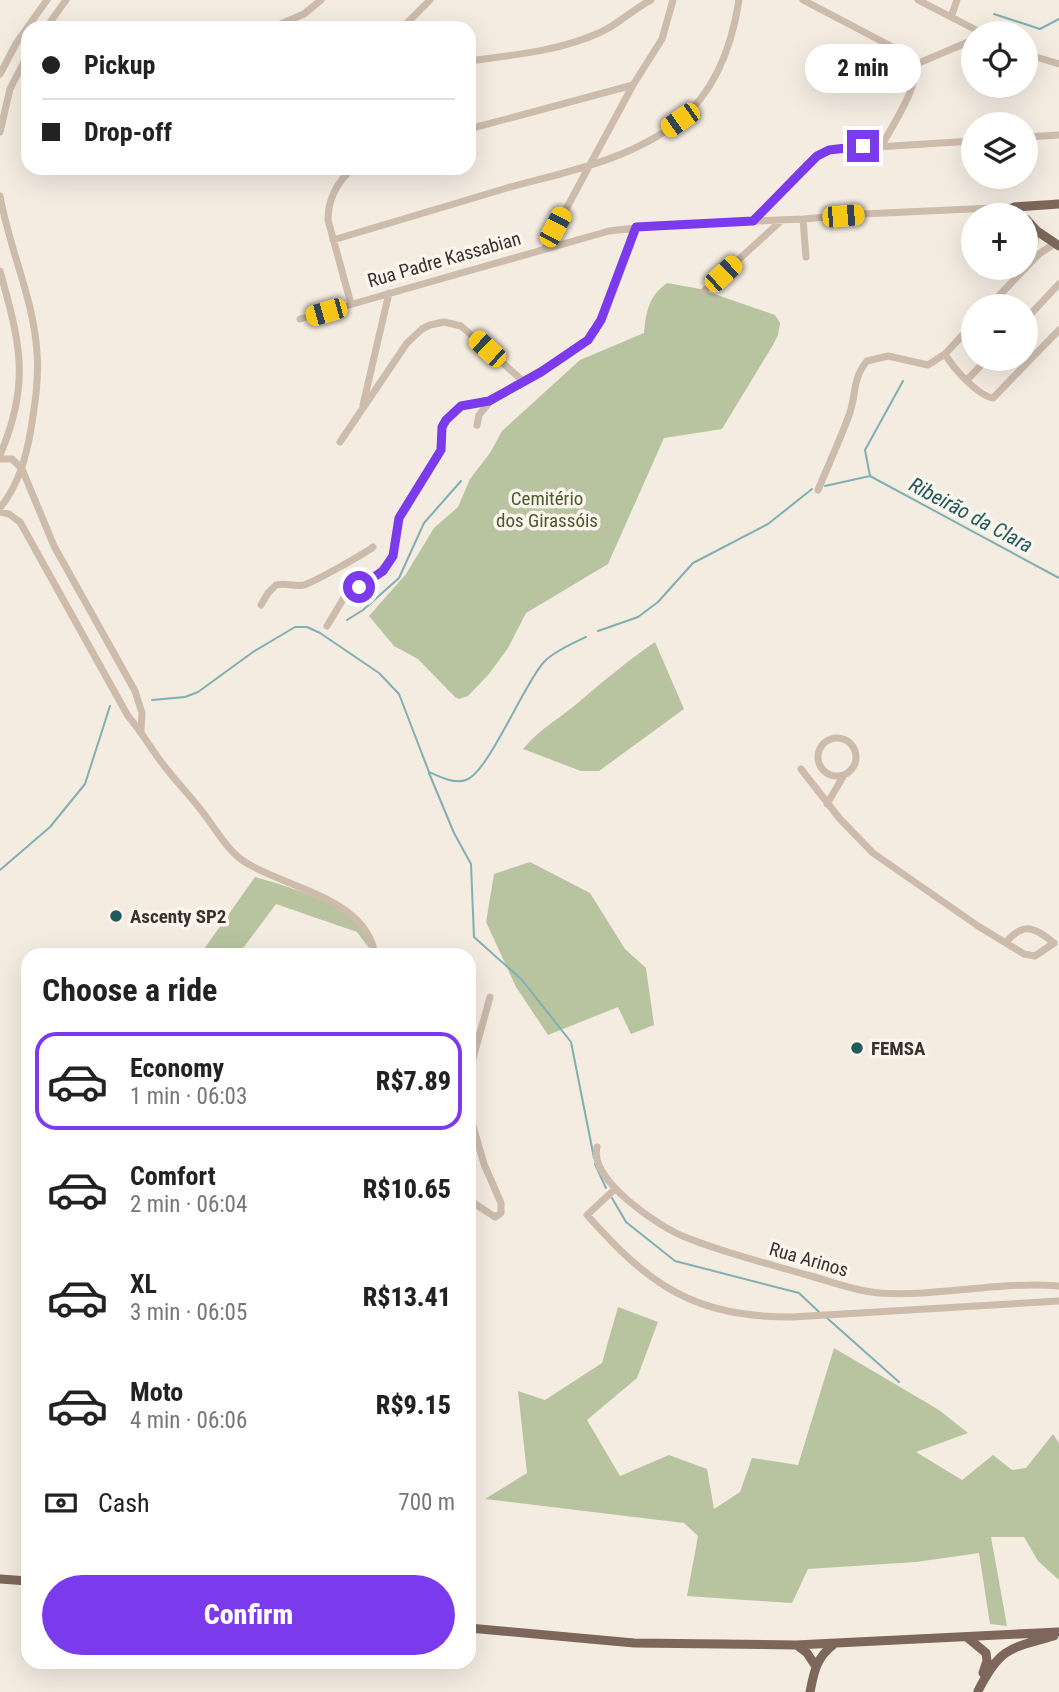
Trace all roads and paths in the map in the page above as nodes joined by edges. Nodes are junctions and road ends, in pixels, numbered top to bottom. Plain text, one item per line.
1 (47, 0) edge
2 (66, 0) edge
3 (321, 0) edge
4 (430, 0) edge
5 (650, 0) edge
6 (673, 0) edge
7 (739, 0) edge
8 (803, 0) edge
9 (918, 0) edge
10 (957, 0) edge
11 (951, 17) junction
12 (32, 21) edge
13 (51, 21) edge
14 (288, 21) edge
15 (409, 21) edge
16 (961, 22) edge
17 (21, 36) edge
18 (961, 45) edge
19 (1038, 57) edge
20 (476, 60) edge
21 (1057, 63) edge
22 (914, 65) junction
23 (21, 68) edge
24 (0, 74) edge
25 (634, 85) junction
26 (476, 128) edge
27 (0, 132) edge
28 (1059, 135) edge
29 (1038, 136) edge
30 (961, 142) edge
31 (882, 145) junction
32 (588, 165) junction
33 (345, 175) edge
34 (0, 196) edge
35 (1059, 204) edge
36 (1038, 206) edge
37 (961, 210) edge
38 (803, 219) junction
39 (782, 220) junction
40 (753, 221) junction
41 (636, 227) junction
42 (1038, 233) edge
43 (333, 240) junction
44 (1056, 245) edge
45 (545, 248) junction
46 (806, 257) dead end
47 (1038, 257) edge
48 (0, 271) edge
49 (1014, 280) edge
50 (1059, 284) edge
51 (703, 292) dead end
52 (389, 293) junction
53 (1000, 294) edge
54 (351, 304) junction
55 (1038, 306) edge
56 (300, 319) dead end
57 (1059, 330) edge
58 (961, 337) edge
59 (945, 354) junction
60 (976, 371) edge
61 (967, 380) junction
62 (523, 381) junction
63 (489, 401) junction
64 (362, 409) junction
65 (477, 425) dead end
66 (340, 442) dead end
67 (0, 457) edge
68 (22, 469) junction
69 (818, 490) dead end
70 (0, 510) edge
71 (373, 547) dead end
72 (261, 605) dead end
73 (327, 626) dead end
74 (135, 691) junction
75 (119, 700) junction
76 (141, 730) junction
77 (801, 769) dead end
78 (845, 774) junction
79 (827, 804) junction
80 (1006, 943) junction
81 (1057, 943) edge
82 (373, 948) edge
83 (489, 997) dead end
84 (476, 1046) edge
85 (476, 1136) edge
86 (597, 1147) dead end
87 (615, 1189) junction
88 (476, 1205) edge
89 (1059, 1286) edge
90 (1059, 1301) edge
91 (0, 1579) edge
92 (21, 1580) edge
93 (476, 1629) edge
94 (1059, 1634) edge
95 (968, 1638) junction
96 (835, 1644) junction
97 (796, 1645) junction
98 (816, 1665) junction
99 (978, 1691) edge
100 (810, 1692) edge

1 - 12 street
2 - 13 street
3 - 14 street
4 - 15 street
5 - 20 street
6 - 25 street
7 - 32 street
8 - 22 street
9 - 11 street
10 - 11 street
11 - 16 street
17 - 24 street
18 - 22 street
19 - 21 street
22 - 31 street
23 - 27 street
25 - 26 street
25 - 32 street
28 - 29 street
30 - 31 street
31 - 40 street
32 - 43 street
32 - 45 street
33 - 43 street
34 - 68 street
35 - 36 main road, Rua Padre Kassabian
37 - 38 street, Rua Padre Kassabian
38 - 39 street, Rua Padre Kassabian
38 - 46 street
39 - 40 street, Rua Padre Kassabian
39 - 51 street
40 - 41 street, Rua Padre Kassabian
41 - 45 street, Rua Padre Kassabian
41 - 62 street
42 - 44 main road
43 - 54 street
44 - 47 street
45 - 52 street, Rua Padre Kassabian
48 - 67 street
49 - 53 street
50 - 55 street
52 - 54 street, Rua Padre Kassabian
52 - 64 street
54 - 56 street, Rua Padre Kassabian
57 - 61 street
58 - 59 street
59 - 61 street
59 - 69 street
60 - 61 street
62 - 63 street
62 - 64 street
63 - 65 street
63 - 73 street
64 - 66 street
67 - 68 street
68 - 70 street
68 - 74 street
70 - 75 street
71 - 72 street
74 - 75 street
74 - 76 street
75 - 76 street
76 - 82 street
77 - 79 street
78 - 78 street
78 - 79 street
79 - 80 street
80 - 81 street
80 - 81 street
83 - 84 street
85 - 88 street
86 - 87 street, Rua Arinos
87 - 89 street, Rua Arinos
87 - 90 street
91 - 92 main road
93 - 97 main road
94 - 95 main road
94 - 99 main road
95 - 96 main road
95 - 99 main road
96 - 97 main road
96 - 98 main road
97 - 98 main road
98 - 100 main road

